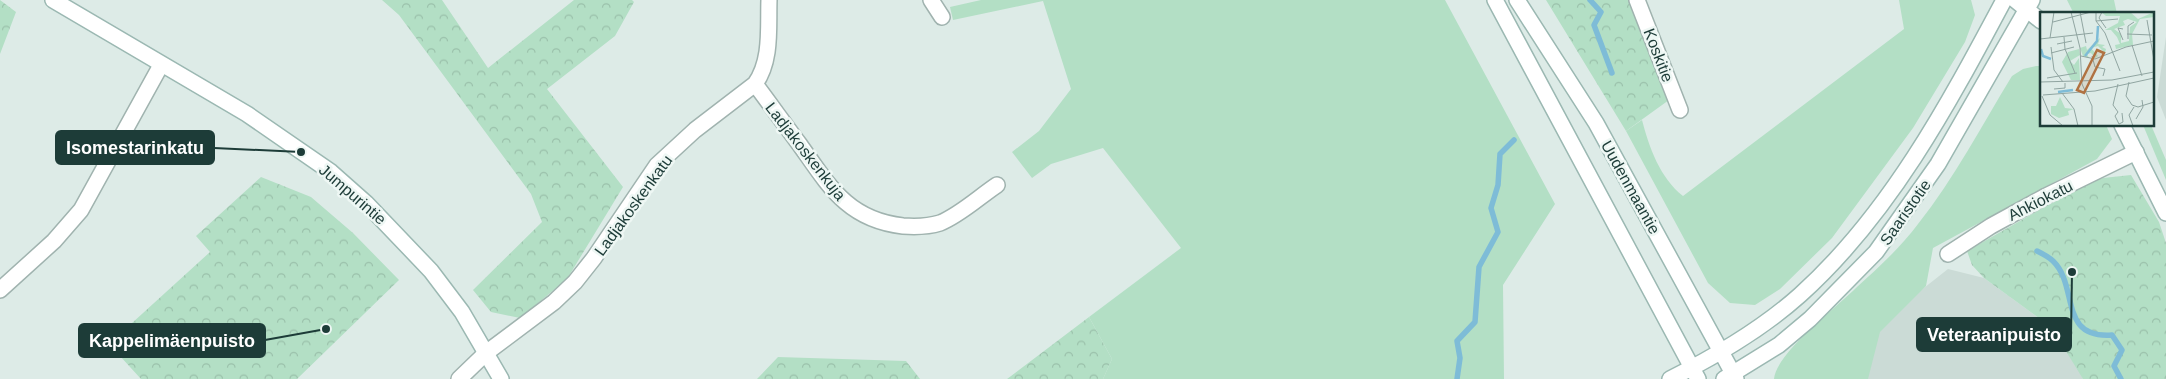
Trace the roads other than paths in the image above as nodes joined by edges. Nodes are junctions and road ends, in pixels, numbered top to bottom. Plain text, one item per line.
1 (53, 0) edge
2 (769, 0) edge
3 (931, 0) edge
4 (1495, 0) edge
5 (1517, 0) edge
6 (1637, 0) edge
7 (2004, 0) edge
8 (2025, 3) edge
9 (942, 17) dead end
10 (2040, 21) edge
11 (161, 65) junction
12 (755, 84) junction
13 (1680, 110) dead end
14 (2123, 126) edge
15 (2136, 152) junction
16 (997, 185) dead end
17 (2166, 213) edge
18 (1948, 254) dead end
19 (0, 290) edge
20 (1721, 351) junction
21 (486, 353) junction
22 (1695, 373) edge
23 (1731, 377) edge
24 (459, 379) edge
25 (501, 379) edge
26 (1670, 379) edge

1 - 11 street, Jumpurintie
2 - 12 street, Ladjakoskenkatu
3 - 9 street
4 - 22 street, Uudenmaantie
5 - 20 street, Uudenmaantie
6 - 13 street, Koskitie
7 - 20 street, Saaristotie
8 - 10 street
8 - 23 street, Saaristotie
11 - 19 street
11 - 21 street, Jumpurintie
12 - 16 street, Ladjakoskenkuja
12 - 21 street, Ladjakoskenkatu
14 - 15 street
15 - 17 street
15 - 18 street, Ahkiokatu
20 - 22 street, Saaristotie
20 - 23 street, Uudenmaantie
21 - 24 street, Ladjakoskenkatu
21 - 25 street, Jumpurintie
22 - 26 street, Saaristotie

